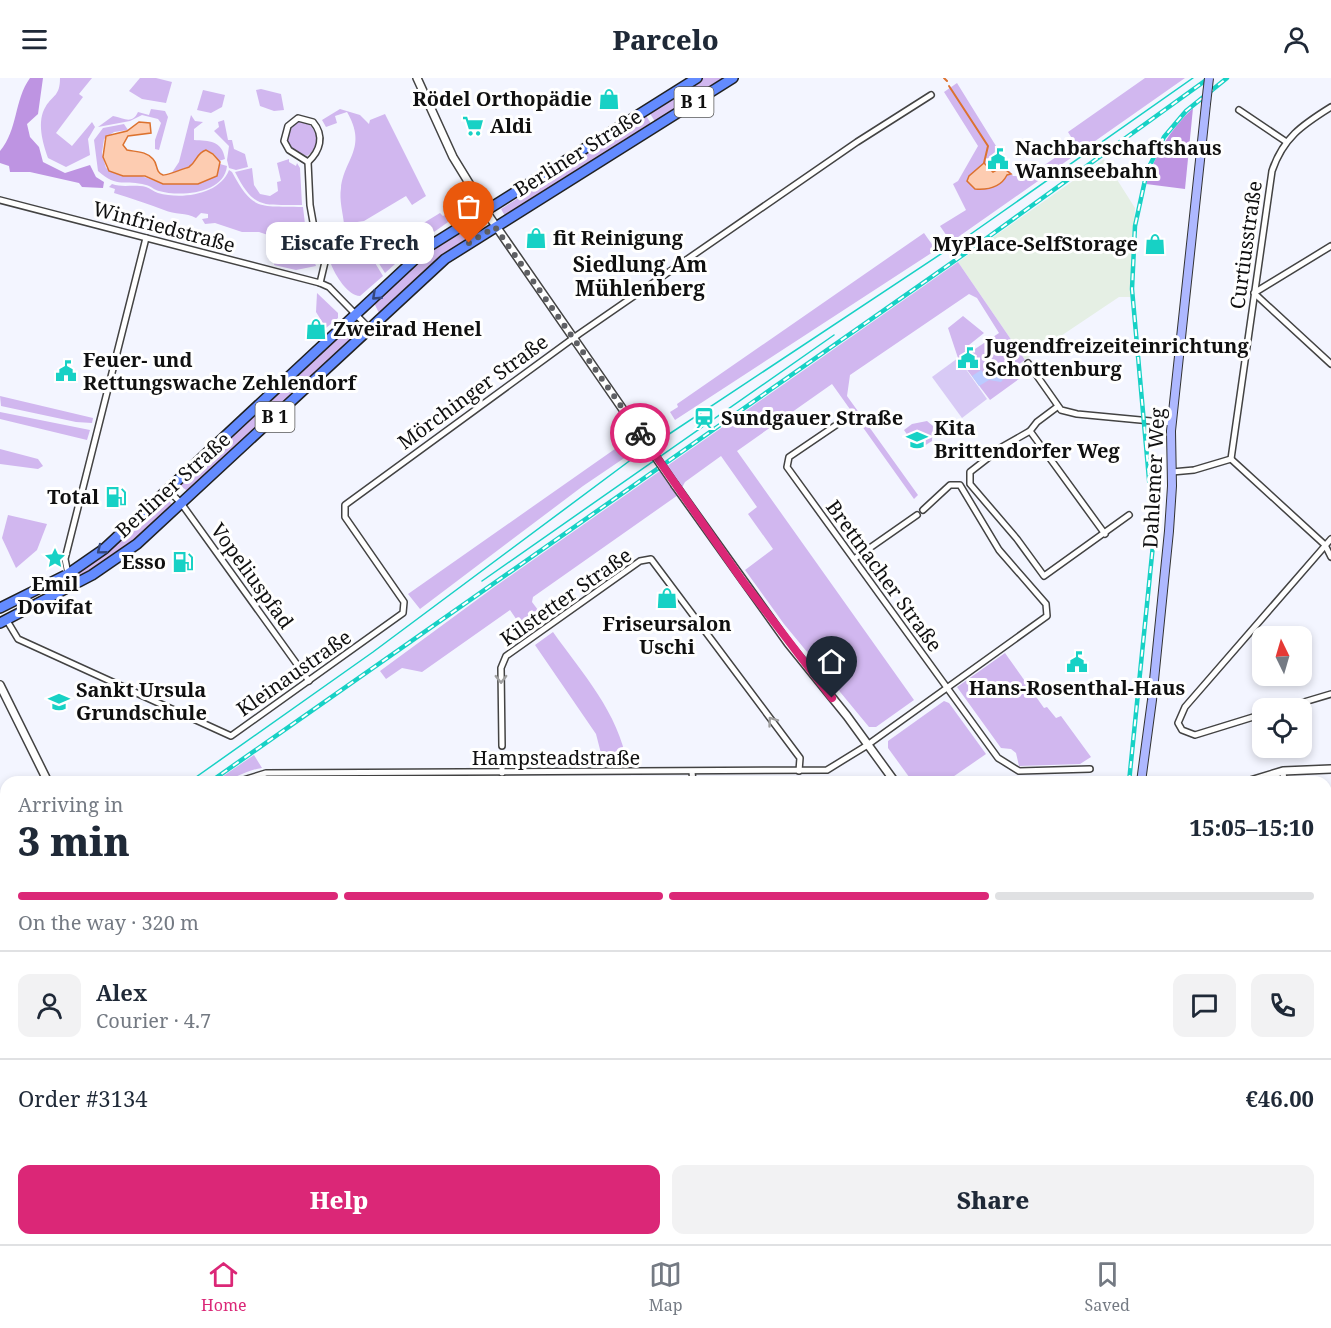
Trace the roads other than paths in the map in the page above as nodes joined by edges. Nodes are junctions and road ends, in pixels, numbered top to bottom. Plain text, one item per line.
1 (417, 78) edge
2 (697, 78) edge
3 (733, 78) edge
4 (1209, 78) edge
5 (931, 95) dead end
6 (1331, 107) edge
7 (1239, 110) dead end
8 (1286, 141) junction
9 (308, 162) junction
10 (0, 200) edge
11 (485, 210) junction
12 (495, 227) junction
13 (146, 238) junction
14 (1331, 246) edge
15 (320, 283) junction
16 (1254, 293) junction
17 (357, 315) junction
18 (370, 329) junction
19 (573, 338) junction
20 (1028, 363) dead end
21 (1331, 364) edge
22 (1057, 407) junction
23 (845, 419) dead end
24 (1172, 423) junction
25 (1030, 431) junction
26 (1231, 459) junction
27 (1172, 472) junction
28 (168, 490) junction
29 (181, 503) junction
30 (923, 510) dead end
31 (917, 515) dead end
32 (1130, 515) dead end
33 (1105, 534) junction
34 (1331, 539) edge
35 (1325, 545) junction
36 (1331, 557) edge
37 (854, 559) junction
38 (68, 574) junction
39 (74, 585) junction
40 (0, 608) edge
41 (405, 608) joint
42 (3, 621) edge
43 (309, 681) junction
44 (0, 685) edge
45 (947, 687) junction
46 (1331, 694) edge
47 (1312, 700) edge
48 (1252, 717) edge
49 (868, 744) junction
50 (502, 746) dead end
51 (502, 757) dead end
52 (1090, 769) dead end
53 (1331, 769) edge
54 (692, 771) junction
55 (799, 771) junction
56 (1283, 771) junction
57 (502, 773) junction
58 (45, 776) edge
59 (256, 776) edge
60 (375, 776) edge
61 (434, 776) edge
62 (692, 776) edge
63 (891, 776) edge
64 (1142, 776) edge
65 (1267, 776) edge
66 (1283, 776) edge

1 - 11 street
2 - 11 main road, Berliner Straße / B 1
3 - 12 main road, Berliner Straße / B 1
4 - 24 main road, Dahlemer Weg, bridge
5 - 19 street, Mörchinger Straße
6 - 8 street, Curtiusstraße
7 - 8 street
8 - 16 street, Curtiusstraße
9 - 9 street
9 - 15 street
10 - 13 street, Winfriedstraße
11 - 12 street
11 -> 17 main road, Berliner Straße / B 1
12 - 18 main road, Berliner Straße / B 1
12 - 19 street
13 - 15 street, Winfriedstraße
13 - 38 street
14 - 16 street
15 - 17 street, Winfriedstraße
16 - 21 street
16 - 26 street, Curtiusstraße
17 - 18 street, Winfriedstraße
17 - 28 main road, Berliner Straße / B 1
18 - 29 main road, Berliner Straße / B 1
19 - 41 street, Mörchinger Straße
19 - 49 street, bridge
20 - 22 street
22 - 24 street
22 - 25 street
23 - 37 street, Brettnacher Straße
24 - 27 main road, Dahlemer Weg
25 - 33 street
25 - 33 street
26 - 27 street
26 - 35 street
27 - 64 main road, Dahlemer Weg
28 - 29 street, Vopeliuspfad
28 -> 38 main road, Berliner Straße / B 1
29 - 39 main road, Berliner Straße / B 1
29 - 43 street, Vopeliuspfad
30 - 45 street, Hampsteadstraße
31 - 37 street
32 - 33 street
34 - 35 street
35 - 36 street
35 - 48 street
37 - 45 street, Brettnacher Straße
38 - 39 street
38 - 40 main road, Berliner Straße / B 1
39 - 42 main road, Berliner Straße / B 1
41 - 43 street, Kleinaustraße
42 - 43 street, Kleinaustraße
44 - 58 street
45 - 49 street, Hampsteadstraße
45 - 52 street, Brettnacher Straße
46 - 47 street
49 - 55 street, Hampsteadstraße
49 - 63 street
55 -> 50 street, Kilstetter Straße
51 - 57 street
53 - 56 street
54 - 55 street, Hampsteadstraße
54 - 57 street, Hampsteadstraße
54 - 62 street
56 - 65 street
56 - 66 street
57 - 61 street, Hampsteadstraße
59 - 60 street, Hampsteadstraße

